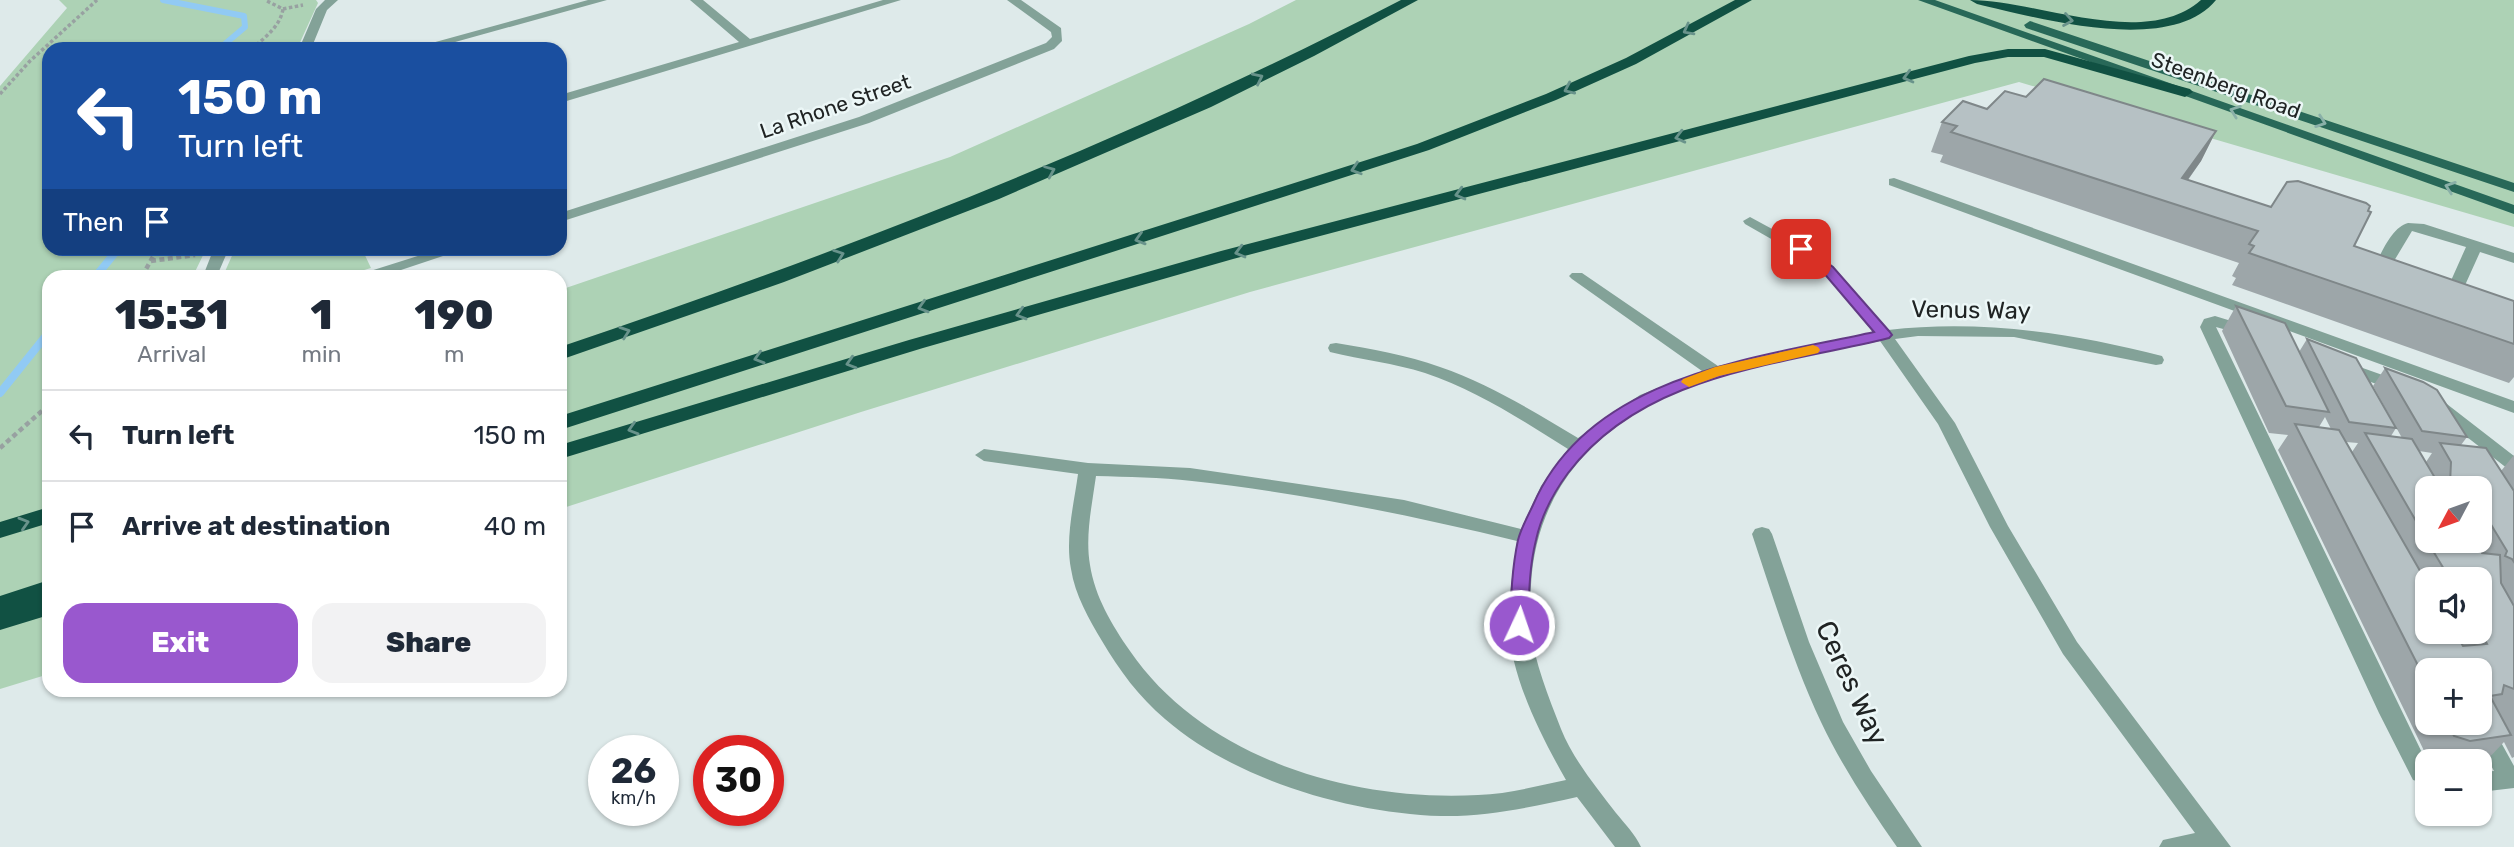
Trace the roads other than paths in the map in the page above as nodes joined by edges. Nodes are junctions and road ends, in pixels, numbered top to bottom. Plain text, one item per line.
1 (332, 0) edge
2 (601, 0) edge
3 (696, 0) edge
4 (895, 0) edge
5 (1013, 0) edge
6 (1411, 0) edge
7 (1745, 0) edge
8 (1924, 0) edge
9 (1954, 0) edge
10 (1977, 0) edge
11 (2209, 0) edge
12 (309, 42) edge
13 (442, 42) edge
14 (748, 44) junction
15 (2185, 92) junction
16 (567, 97) edge
17 (1894, 182) dead end
18 (2514, 188) edge
19 (2514, 210) edge
20 (567, 216) edge
21 (1750, 221) dead end
22 (2475, 245) junction
23 (434, 256) edge
24 (2514, 258) edge
25 (388, 270) edge
26 (1577, 276) dead end
27 (2386, 288) edge
28 (2446, 310) edge
29 (1884, 335) junction
30 (2266, 337) edge
31 (1336, 348) dead end
32 (567, 352) edge
33 (2156, 360) dead end
34 (2327, 360) edge
35 (2352, 370) junction
36 (1715, 372) junction
37 (2364, 392) edge
38 (2514, 407) edge
39 (567, 421) edge
40 (2261, 440) junction
41 (2288, 444) dead end
42 (1579, 447) junction
43 (567, 450) edge
44 (984, 455) dead end
45 (2514, 465) edge
46 (1088, 469) junction
47 (2487, 469) edge
48 (2514, 472) edge
49 (42, 517) edge
50 (0, 530) edge
51 (1762, 534) dead end
52 (1527, 537) junction
53 (42, 591) edge
54 (0, 605) edge
55 (42, 608) edge
56 (0, 621) edge
57 (2486, 735) edge
58 (2415, 761) edge
59 (2512, 778) edge
60 (2492, 780) edge
61 (1582, 786) junction
62 (2217, 844) edge
63 (1629, 847) edge
64 (1910, 847) edge
65 (2171, 847) edge

1 - 12 street
2 - 13 street
3 - 14 street
4 - 14 street
5 - 20 street, La Rhone Street
32 -> 6 highway
7 -> 39 highway
8 - 15 main road, Steenberg Road
9 -> 18 main road, Steenberg Road
10 -> 11 highway
14 - 16 street
19 -> 15 main road, Steenberg Road
15 -> 43 highway
17 - 38 street
21 - 29 street
22 - 24 street
22 - 27 street
22 - 28 street
23 - 25 street
26 - 36 street
29 - 33 street, Venus Way
29 - 36 street, Venus Way
29 - 62 street
30 - 40 street
31 - 42 street
34 - 35 street
35 - 37 street
35 - 45 street
36 - 42 street, Venus Way
40 - 41 street
40 - 58 street
42 - 52 street, Venus Way
44 - 46 street
46 - 52 street
46 - 61 street
47 - 48 street
50 -> 49 highway
51 - 64 street, Ceres Way
52 - 61 street, Venus Way
53 - 54 highway
55 - 56 highway
57 - 59 street
59 - 60 street
61 - 63 street, Venus Way
62 - 65 street

